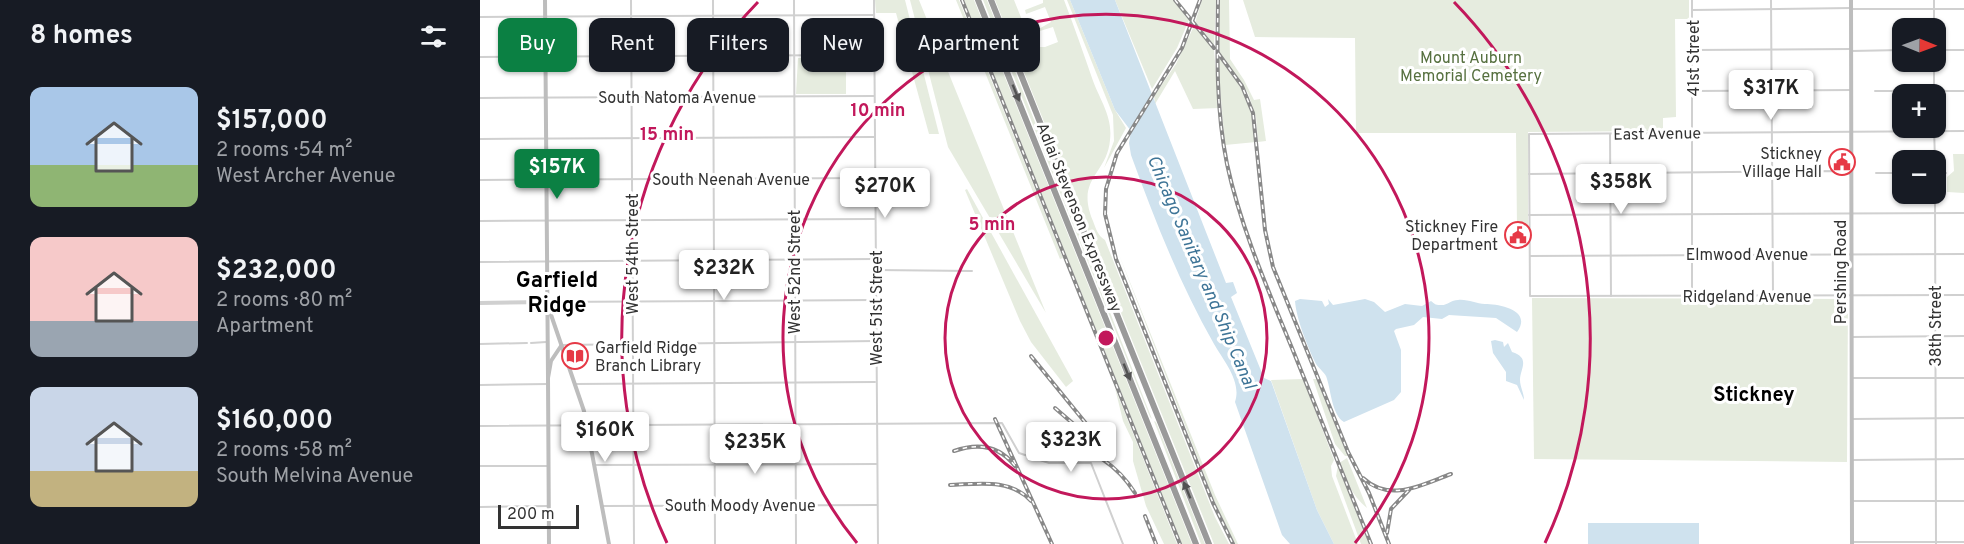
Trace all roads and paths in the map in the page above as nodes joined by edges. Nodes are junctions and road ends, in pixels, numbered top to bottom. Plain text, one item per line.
1 (545, 0) edge
2 (631, 0) edge
3 (713, 0) edge
4 (794, 0) edge
5 (874, 0) edge
6 (978, 0) edge
7 (991, 0) edge
8 (1692, 0) edge
9 (1771, 0) edge
10 (1851, 0) edge
11 (1934, 0) edge
12 (1771, 9) junction
13 (1851, 9) junction
14 (1934, 9) junction
15 (1964, 9) edge
16 (1692, 10) junction
17 (631, 15) junction
18 (712, 15) junction
19 (794, 15) junction
20 (874, 15) joint
21 (480, 16) edge
22 (545, 16) junction
23 (1934, 18) edge
24 (1692, 50) junction
25 (1772, 50) junction
26 (1851, 50) junction
27 (1892, 50) edge
28 (1946, 50) edge
29 (1964, 50) edge
30 (789, 56) edge
31 (794, 56) junction
32 (801, 56) edge
33 (480, 57) edge
34 (498, 57) edge
35 (545, 72) edge
36 (631, 72) edge
37 (712, 72) edge
38 (874, 72) edge
39 (1772, 90) junction
40 (1852, 90) junction
41 (1693, 91) junction
42 (1875, 91) dead end
43 (1964, 91) edge
44 (1892, 92) edge
45 (1946, 92) edge
46 (874, 96) junction
47 (632, 97) junction
48 (712, 97) junction
49 (794, 97) junction
50 (480, 98) edge
51 (545, 98) junction
52 (1946, 130) edge
53 (1772, 131) junction
54 (1852, 131) junction
55 (1892, 131) edge
56 (1964, 131) edge
57 (1692, 133) junction
58 (1610, 134) junction
59 (794, 137) junction
60 (875, 137) junction
61 (546, 138) junction
62 (632, 138) junction
63 (713, 138) junction
64 (480, 139) edge
65 (1691, 172) junction
66 (1772, 172) junction
67 (1610, 173) junction
68 (1876, 173) dead end
69 (1892, 173) edge
70 (1529, 174) junction
71 (1852, 176) junction
72 (713, 178) junction
73 (794, 178) junction
74 (875, 178) junction
75 (632, 179) junction
76 (480, 180) edge
77 (546, 180) junction
78 (1935, 204) edge
79 (1772, 213) junction
80 (1852, 213) junction
81 (1935, 213) junction
82 (1964, 213) edge
83 (1610, 214) junction
84 (1691, 214) junction
85 (1529, 215) junction
86 (713, 219) junction
87 (794, 219) junction
88 (875, 219) junction
89 (546, 220) junction
90 (632, 220) junction
91 (480, 221) edge
92 (1691, 254) junction
93 (1773, 254) junction
94 (1852, 254) junction
95 (1935, 254) junction
96 (1964, 254) edge
97 (1611, 255) junction
98 (1530, 256) junction
99 (876, 259) junction
100 (713, 260) junction
101 (794, 260) junction
102 (547, 261) junction
103 (632, 261) junction
104 (480, 262) edge
105 (876, 270) junction
106 (972, 271) dead end
107 (1935, 295) junction
108 (1964, 295) edge
109 (1611, 296) junction
110 (1692, 296) junction
111 (1773, 296) junction
112 (1853, 296) junction
113 (876, 300) junction
114 (713, 301) junction
115 (794, 301) junction
116 (547, 302) junction
117 (632, 302) junction
118 (480, 303) edge
119 (1935, 336) junction
120 (1964, 336) edge
121 (1852, 337) junction
122 (876, 341) junction
123 (546, 342) junction
124 (714, 342) junction
125 (795, 342) junction
126 (632, 343) junction
127 (480, 344) edge
128 (561, 345) junction
129 (564, 353) junction
130 (553, 356) junction
131 (548, 378) junction
132 (1852, 378) junction
133 (1935, 378) junction
134 (1964, 378) edge
135 (876, 382) junction
136 (714, 383) junction
137 (795, 383) junction
138 (548, 384) junction
139 (575, 384) junction
140 (633, 384) junction
141 (480, 385) edge
142 (1935, 418) junction
143 (1964, 418) edge
144 (1852, 419) junction
145 (795, 423) junction
146 (877, 423) junction
147 (633, 424) junction
148 (714, 424) junction
149 (548, 425) junction
150 (587, 425) junction
151 (480, 426) edge
152 (1936, 459) junction
153 (1964, 459) edge
154 (1852, 460) junction
155 (877, 464) junction
156 (595, 465) junction
157 (633, 465) junction
158 (714, 465) junction
159 (795, 465) junction
160 (480, 466) edge
161 (549, 466) junction
162 (1852, 501) junction
163 (1936, 501) junction
164 (1964, 501) edge
165 (715, 505) junction
166 (796, 505) junction
167 (877, 505) junction
168 (549, 506) junction
169 (602, 506) junction
170 (634, 506) junction
171 (480, 507) edge
172 (1964, 542) edge
173 (1852, 543) edge
174 (1936, 543) edge
175 (549, 544) edge
176 (609, 544) edge
177 (634, 544) edge
178 (715, 544) edge
179 (796, 544) edge
180 (878, 544) edge
181 (1123, 544) edge
182 (1196, 544) edge
183 (1209, 544) edge

1 - 22 main road
2 - 17 street, West 54th Street
3 - 18 street
4 - 19 street, West 52nd Street
5 - 20 street, West 51st Street
6 -> 182 highway, Adlai Stevenson Expressway
183 -> 7 highway, Adlai Stevenson Expressway
8 - 16 street, 41st Street
9 - 12 street
10 - 13 main road, Pershing Road
11 - 14 street
12 - 13 street
12 - 16 street
12 - 25 street
13 - 14 street
13 - 26 main road, Pershing Road
14 - 15 street
14 - 23 street
16 - 24 street, 41st Street
17 - 18 street
17 - 22 street
18 - 19 street
19 - 20 street
19 - 31 street, West 52nd Street
21 - 22 street
24 - 25 street
24 - 41 street, 41st Street
25 - 26 street
25 - 39 street
26 - 27 street
26 - 40 main road, Pershing Road
28 - 29 street
30 - 31 street
31 - 32 street
31 - 49 street, West 52nd Street
33 - 34 street
35 - 51 main road
36 - 47 street, West 54th Street
37 - 48 street
38 - 46 street, West 51st Street
39 - 40 street
39 - 41 street
39 - 53 street
40 - 54 main road, Pershing Road
41 - 57 street, 41st Street
42 - 44 street
43 - 45 street
46 - 49 street, South Natoma Avenue
46 - 60 street, West 51st Street
47 - 48 street, South Natoma Avenue
47 - 51 street, South Natoma Avenue
47 - 62 street, West 54th Street
48 - 49 street, South Natoma Avenue
48 - 63 street
49 - 59 street, West 52nd Street
50 - 51 street, South Natoma Avenue
51 - 61 main road
52 - 56 street, East Avenue
53 - 54 street, East Avenue
53 - 57 street, East Avenue
53 - 66 street
54 - 55 street, East Avenue
54 - 71 main road, Pershing Road
57 - 58 street, East Avenue
57 - 65 street, 41st Street
58 - 67 street
58 - 70 street, East Avenue
59 - 60 street
59 - 63 street
59 - 73 street, West 52nd Street
60 - 74 street, West 51st Street
61 - 62 street
61 - 64 street
61 - 77 main road
62 - 63 street
62 - 75 street, West 54th Street
63 - 72 street
65 - 66 street
65 - 67 street
65 - 84 street, 41st Street
66 - 71 street
66 - 79 street
67 - 70 street
67 - 83 street
68 - 69 street
70 - 85 street
71 - 80 main road, Pershing Road
72 - 73 street, South Neenah Avenue
72 - 75 street, South Neenah Avenue
72 - 86 street
73 - 74 street, South Neenah Avenue
73 - 87 street, West 52nd Street
74 - 88 street, West 51st Street
75 - 77 street, South Neenah Avenue
75 - 90 street, West 54th Street
76 - 77 street, South Neenah Avenue
77 - 89 main road
78 - 81 street, 38th Street
79 - 80 street
79 - 84 street
79 - 93 street
80 - 81 street
80 - 94 main road, Pershing Road
81 - 82 street
81 - 95 street, 38th Street
83 - 84 street
83 - 85 street
83 - 97 street
84 - 92 street, 41st Street
85 - 98 street
86 - 87 street
86 - 90 street
86 - 100 street
87 - 88 street
87 - 101 street, West 52nd Street
88 - 99 street, West 51st Street
89 - 90 street
89 - 91 street
89 - 102 main road
90 - 103 street, West 54th Street
92 - 93 street, Elmwood Avenue
92 - 97 street, Elmwood Avenue
92 - 110 street, 41st Street
93 - 94 street, Elmwood Avenue
93 - 111 street
94 - 95 street, Elmwood Avenue
94 - 112 main road, Pershing Road
95 - 96 street, Elmwood Avenue
95 - 107 street, 38th Street
97 - 98 street, Elmwood Avenue
97 - 109 street
98 - 109 street, Ridgeland Avenue
99 - 101 street
99 - 105 street, West 51st Street
100 - 101 street
100 - 103 street
100 - 114 street
101 - 115 street, West 52nd Street
102 - 103 street
102 - 104 street
102 - 116 main road
103 - 117 street, West 54th Street
105 - 106 street
105 - 113 street, West 51st Street
107 - 108 street, Ridgeland Avenue
107 - 112 street, Ridgeland Avenue
107 - 119 street, 38th Street
109 - 110 street, Ridgeland Avenue
110 - 111 street, Ridgeland Avenue
111 - 112 street, Ridgeland Avenue
112 - 121 main road, Pershing Road
113 - 115 street
113 - 122 street, West 51st Street
114 - 115 street
114 - 117 street
114 - 124 street
115 - 125 street, West 52nd Street
116 - 117 street
116 - 118 street
116 - 123 main road
116 - 128 main road
117 - 126 street, West 54th Street
119 - 120 street
119 - 121 street
119 - 133 street, 38th Street
121 - 132 main road, Pershing Road
122 - 125 street
122 - 135 street, West 51st Street
123 - 127 street
123 - 131 main road
124 - 125 street
124 - 126 street
124 - 136 street
125 - 137 street, West 52nd Street
126 - 128 street
126 - 140 street, West 54th Street
128 - 129 main road
128 - 130 main road
129 - 130 main road
129 - 139 main road
130 - 131 main road
131 - 138 main road
132 - 133 street
132 - 144 main road, Pershing Road
133 - 134 street
133 - 142 street, 38th Street
135 - 137 street
135 - 146 street, West 51st Street
136 - 137 street
136 - 140 street
136 - 148 street
137 - 145 street, West 52nd Street
138 - 141 street
138 - 149 main road
139 - 140 street
139 - 150 main road
140 - 147 street, West 54th Street
142 - 143 street
142 - 144 street
142 - 152 street, 38th Street
144 - 154 main road, Pershing Road
145 - 146 street
145 - 148 street
145 - 159 street, West 52nd Street
146 - 155 street, West 51st Street
146 - 181 street
147 - 148 street
147 - 150 street
147 - 157 street, West 54th Street
148 - 158 street
149 - 150 street
149 - 151 street
149 - 161 main road
150 - 156 main road
152 - 153 street
152 - 154 street
152 - 163 street, 38th Street
154 - 162 main road, Pershing Road
155 - 159 street
155 - 167 street, West 51st Street
156 - 157 street
156 - 169 main road
157 - 158 street
157 - 170 street, West 54th Street
158 - 159 street
158 - 165 street
159 - 166 street, West 52nd Street
160 - 161 street
161 - 168 main road
162 - 163 street
162 - 173 main road, Pershing Road
163 - 164 street
163 - 174 street, 38th Street
165 - 166 street, South Moody Avenue
165 - 170 street, South Moody Avenue
165 - 178 street
166 - 167 street, South Moody Avenue
166 - 179 street, West 52nd Street
167 - 180 street, West 51st Street
168 - 171 street
168 - 175 main road
169 - 170 street, South Moody Avenue
169 - 176 main road
170 - 177 street, West 54th Street
172 - 174 street
173 - 174 street

